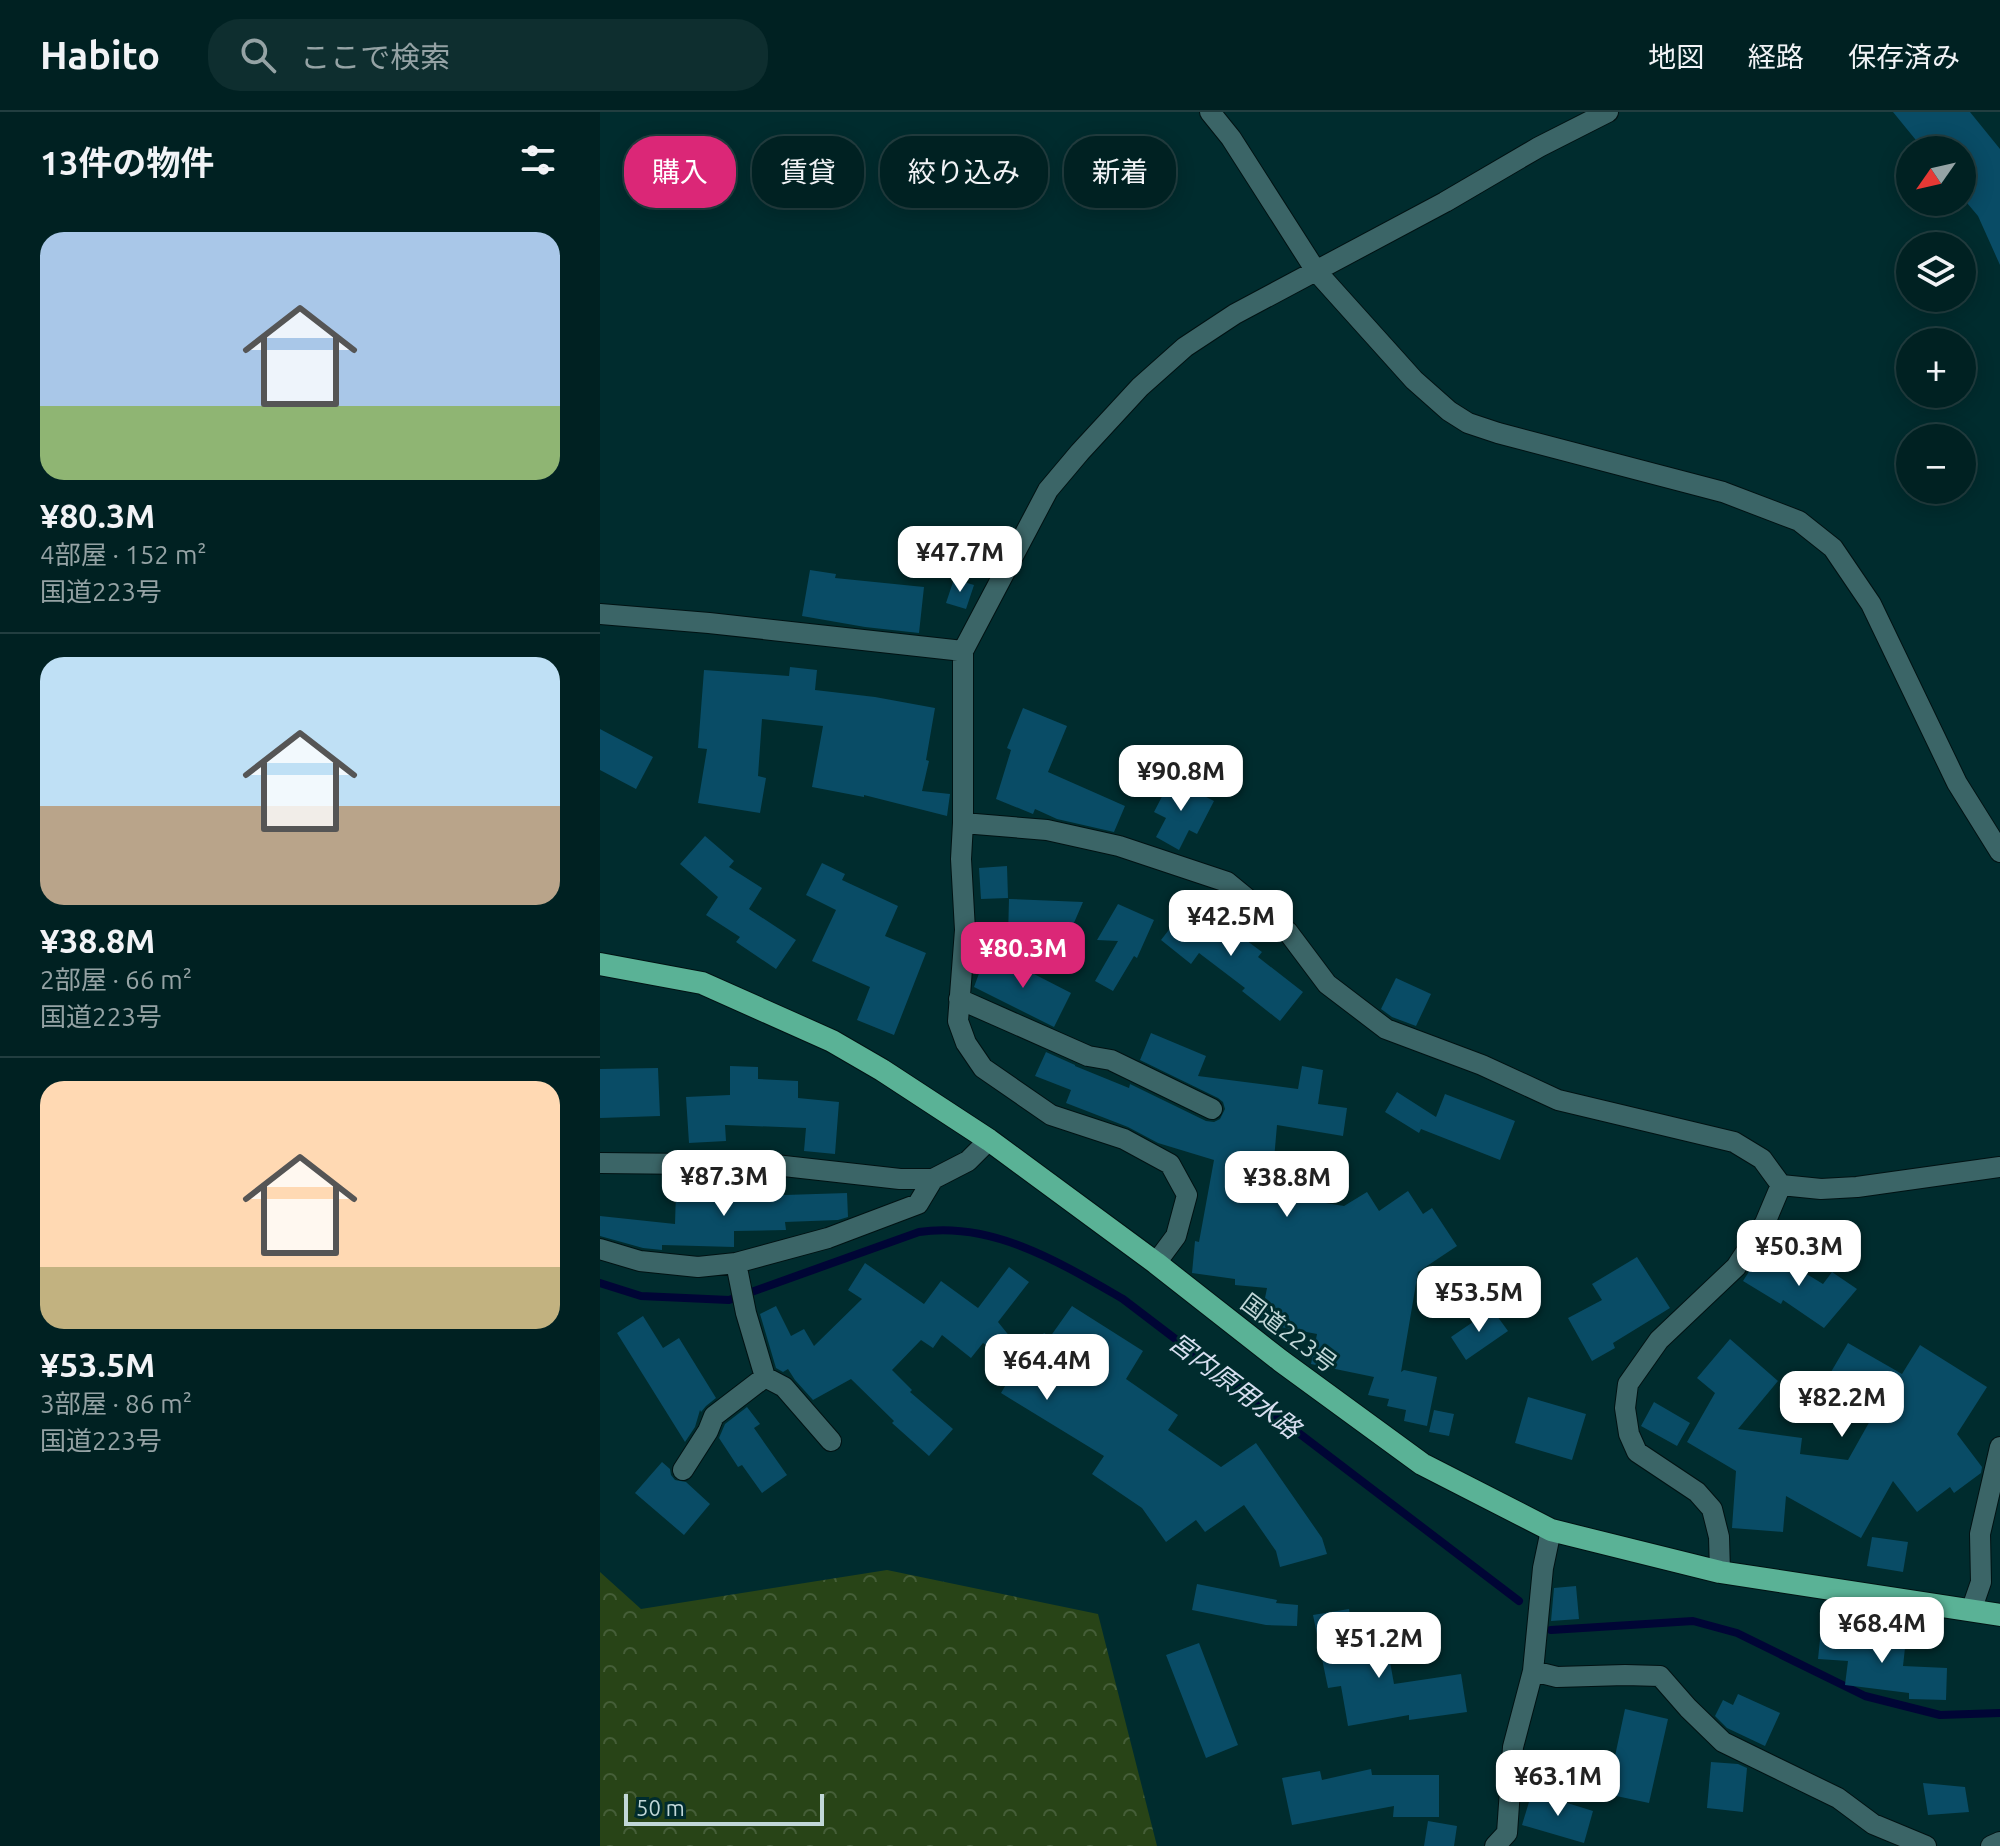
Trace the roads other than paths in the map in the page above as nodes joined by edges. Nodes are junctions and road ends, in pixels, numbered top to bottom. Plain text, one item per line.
1 (1210, 112) edge
2 (1608, 112) edge
3 (1316, 271) junction
4 (600, 614) edge
5 (963, 651) junction
6 (963, 823) junction
7 (2000, 852) edge
8 (600, 964) edge
9 (959, 999) junction
10 (1212, 1109) dead end
11 (989, 1140) junction
12 (600, 1163) edge
13 (2000, 1167) edge
14 (933, 1179) junction
15 (1781, 1185) junction
16 (600, 1249) edge
17 (1156, 1263) junction
18 (737, 1269) junction
19 (765, 1377) junction
20 (831, 1441) dead end
21 (2000, 1445) edge
22 (683, 1470) dead end
23 (1551, 1530) junction
24 (1720, 1572) junction
25 (1971, 1611) junction
26 (2000, 1615) edge
27 (1533, 1671) junction
28 (2000, 1842) edge
29 (1495, 1846) edge
30 (1926, 1846) edge
31 (1991, 1846) edge

1 - 3 street
2 - 3 street
3 - 5 street
3 - 7 street
4 - 5 street
5 - 6 street
6 - 9 street
6 - 15 street
8 - 11 highway, 国道223号
9 - 10 street
9 - 17 street
11 - 14 street
11 - 17 highway, 国道223号
12 - 14 street
13 - 15 street
14 - 18 street
15 - 24 street
16 - 18 street
17 - 23 highway, 国道223号
18 - 19 street
19 - 20 street
19 - 22 street
21 - 25 street
23 - 24 highway, 国道223号
23 - 27 street
24 - 25 highway, 国道223号
25 - 26 highway, 国道223号
27 - 29 street
27 - 30 street
28 - 31 street

